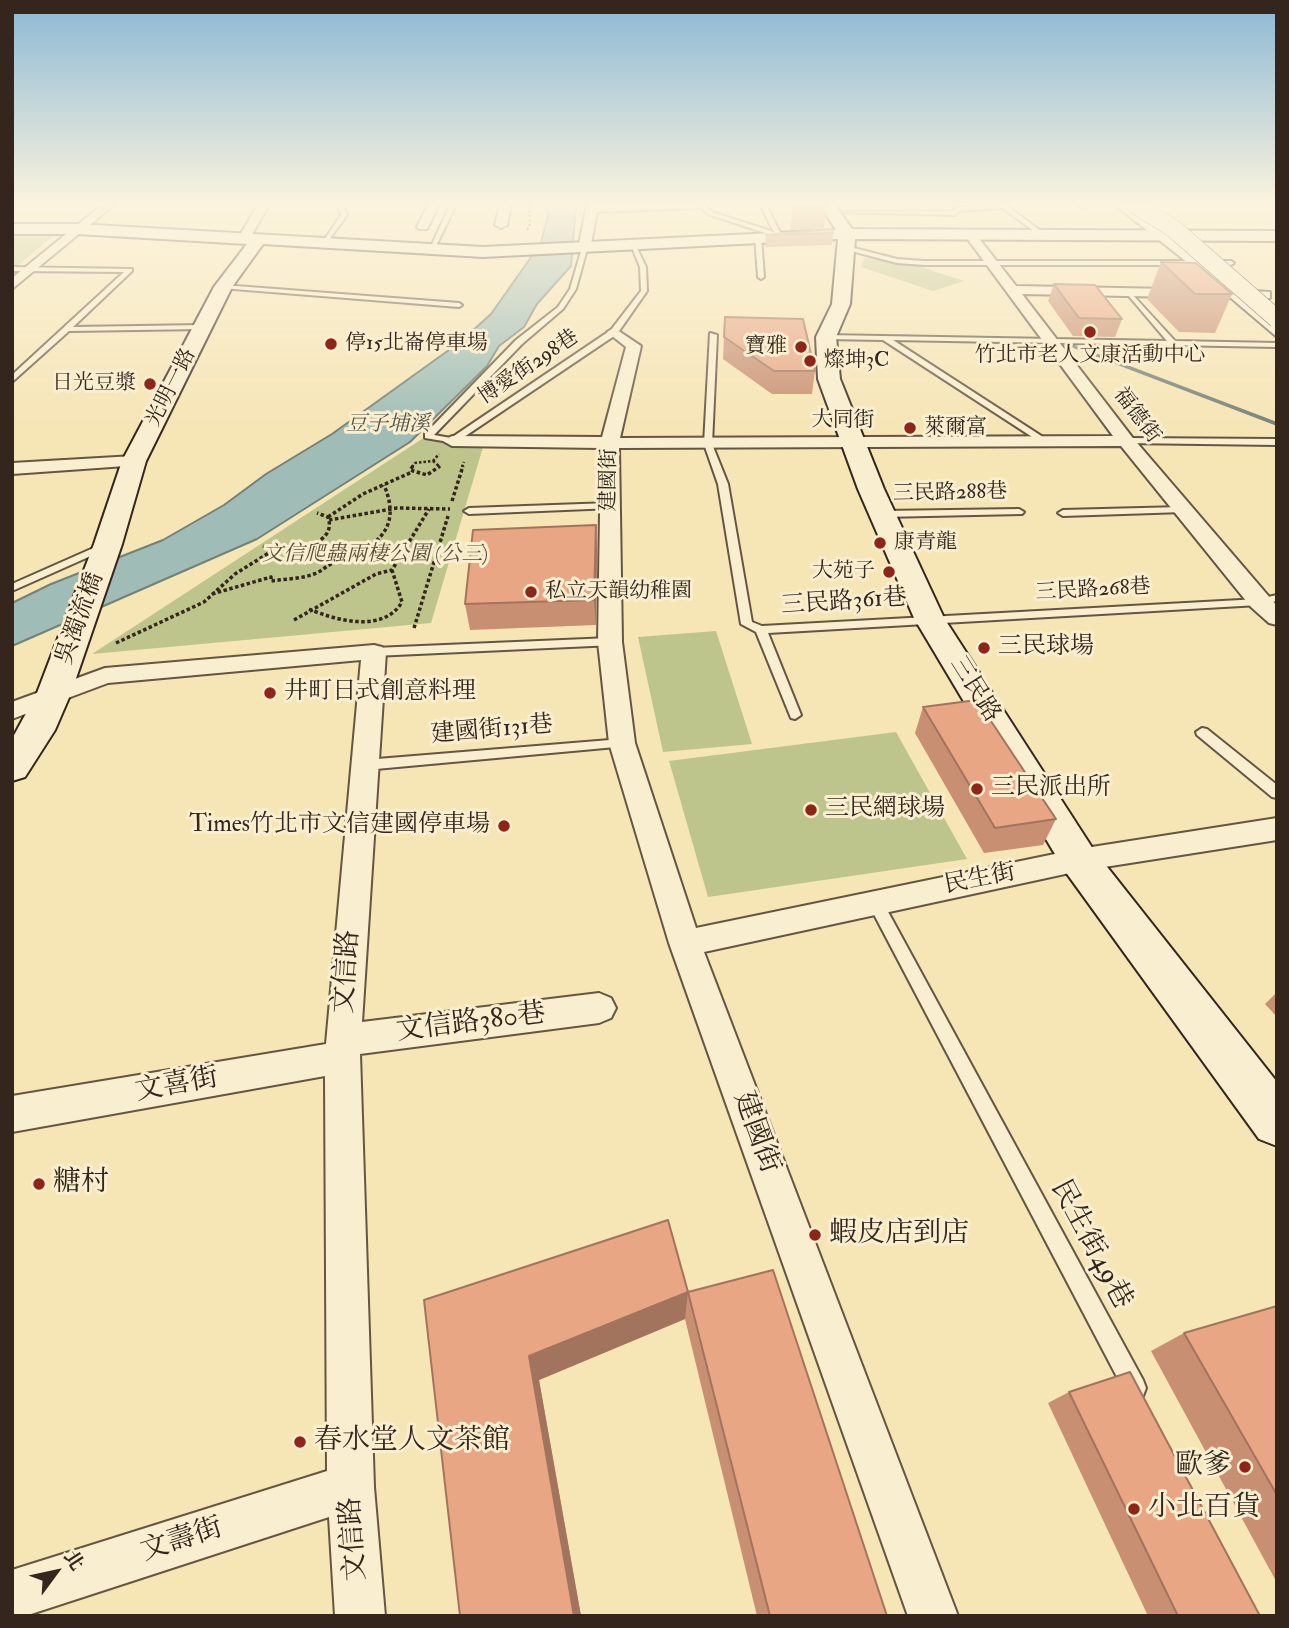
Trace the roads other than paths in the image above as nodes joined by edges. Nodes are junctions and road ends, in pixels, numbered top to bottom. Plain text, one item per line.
1 (118, 281) edge
2 (226, 281) edge
3 (575, 281) edge
4 (644, 281) edge
5 (840, 281) edge
6 (1005, 281) edge
7 (1221, 281) joint
8 (1233, 281) edge
9 (1252, 282) junction
10 (1277, 282) edge
11 (223, 287) junction
12 (1012, 290) junction
13 (1130, 294) junction
14 (1236, 294) junction
15 (1265, 295) junction
16 (1277, 304) edge
17 (459, 305) dead end
18 (1277, 319) edge
19 (203, 327) junction
20 (68, 329) junction
21 (614, 332) junction
22 (1277, 333) edge
23 (713, 335) dead end
24 (826, 337) junction
25 (885, 339) junction
26 (1051, 341) junction
27 (1173, 343) junction
28 (1277, 345) edge
29 (12, 380) edge
30 (452, 441) junction
31 (1044, 441) junction
32 (1126, 441) junction
33 (610, 442) junction
34 (1277, 442) edge
35 (708, 444) junction
36 (856, 444) junction
37 (134, 461) junction
38 (12, 468) edge
39 (610, 506) junction
40 (469, 510) road end
41 (1181, 510) junction
42 (1019, 512) dead end
43 (1063, 513) dead end
44 (882, 514) junction
45 (108, 544) junction
46 (12, 588) edge
47 (1268, 600) edge
48 (929, 618) junction
49 (1277, 618) edge
50 (761, 629) junction
51 (610, 642) junction
52 (374, 652) junction
53 (54, 693) junction
54 (12, 711) edge
55 (795, 715) dead end
56 (1202, 732) dead end
57 (622, 743) junction
58 (365, 765) junction
59 (12, 768) edge
60 (1277, 793) edge
61 (1277, 829) edge
62 (1079, 860) junction
63 (875, 901) junction
64 (685, 943) junction
65 (599, 1008) dead end
66 (342, 1049) junction
67 (12, 1114) edge
68 (1277, 1122) edge
69 (1144, 1406) edge
70 (351, 1487) junction
71 (12, 1595) edge
72 (360, 1616) edge
73 (933, 1616) edge

1 - 20 lane
2 - 11 street, 光明一路
3 - 30 lane
4 - 21 lane, 博愛街298巷
5 - 24 street, 三民路
6 - 12 street, 福德街
7 - 9 street
7 - 14 street
8 - 18 street, bridge
9 - 10 street
9 - 15 street
11 - 17 lane
11 - 19 street, 光明一路
12 - 13 street
12 - 26 street, 福德街
13 - 14 street
13 - 27 lane
14 - 15 street
14 - 22 street
15 - 16 street
19 - 20 lane
19 - 37 street, 光明一路
20 - 29 lane
21 - 30 lane, 博愛街298巷
21 - 33 street, 建國街
23 - 35 lane
24 - 25 lane
24 - 36 street, 三民路
25 - 26 lane
25 - 31 lane
26 - 27 lane
26 - 32 street, 福德街
27 - 28 lane
30 - 33 street, 大同街
31 - 32 street, 大同街
31 - 36 street, 大同街
32 - 34 lane, 大同街
32 - 41 street, 福德街
33 - 35 street, 大同街
33 - 39 street, 建國街
35 - 36 street, 大同街
35 - 50 lane
36 - 44 street, 三民路
37 - 38 street
37 - 45 street, 光明一路
39 - 40 lane
39 - 51 street, 建國街
41 - 43 lane
41 - 47 street, 福德街
42 - 44 lane, 三民路288巷
44 - 48 street, 三民路
45 - 46 lane
45 - 53 street, 吳濁流橋
47 - 48 lane, 三民路268巷
47 - 49 street, 福德街
48 - 50 lane, 三民路361巷
48 - 62 street, 三民路
50 - 55 lane
51 - 52 lane
51 - 57 street, 建國街
52 - 53 street
52 - 58 street, 文信路
53 - 54 street
53 - 59 street
56 - 60 lane
57 - 58 lane, 建國街131巷
57 - 64 street, 建國街
58 - 66 street, 文信路
61 - 62 street, 民生街
62 - 63 street, 民生街
62 - 68 street, 三民路
63 - 64 street, 民生街
63 - 69 lane, 民生街49巷
64 - 73 street, 建國街
65 - 66 street, 文信路380巷
66 - 67 street, 文喜街
66 - 70 street, 文信路
70 - 71 street, 文壽街
70 - 72 street, 文信路

